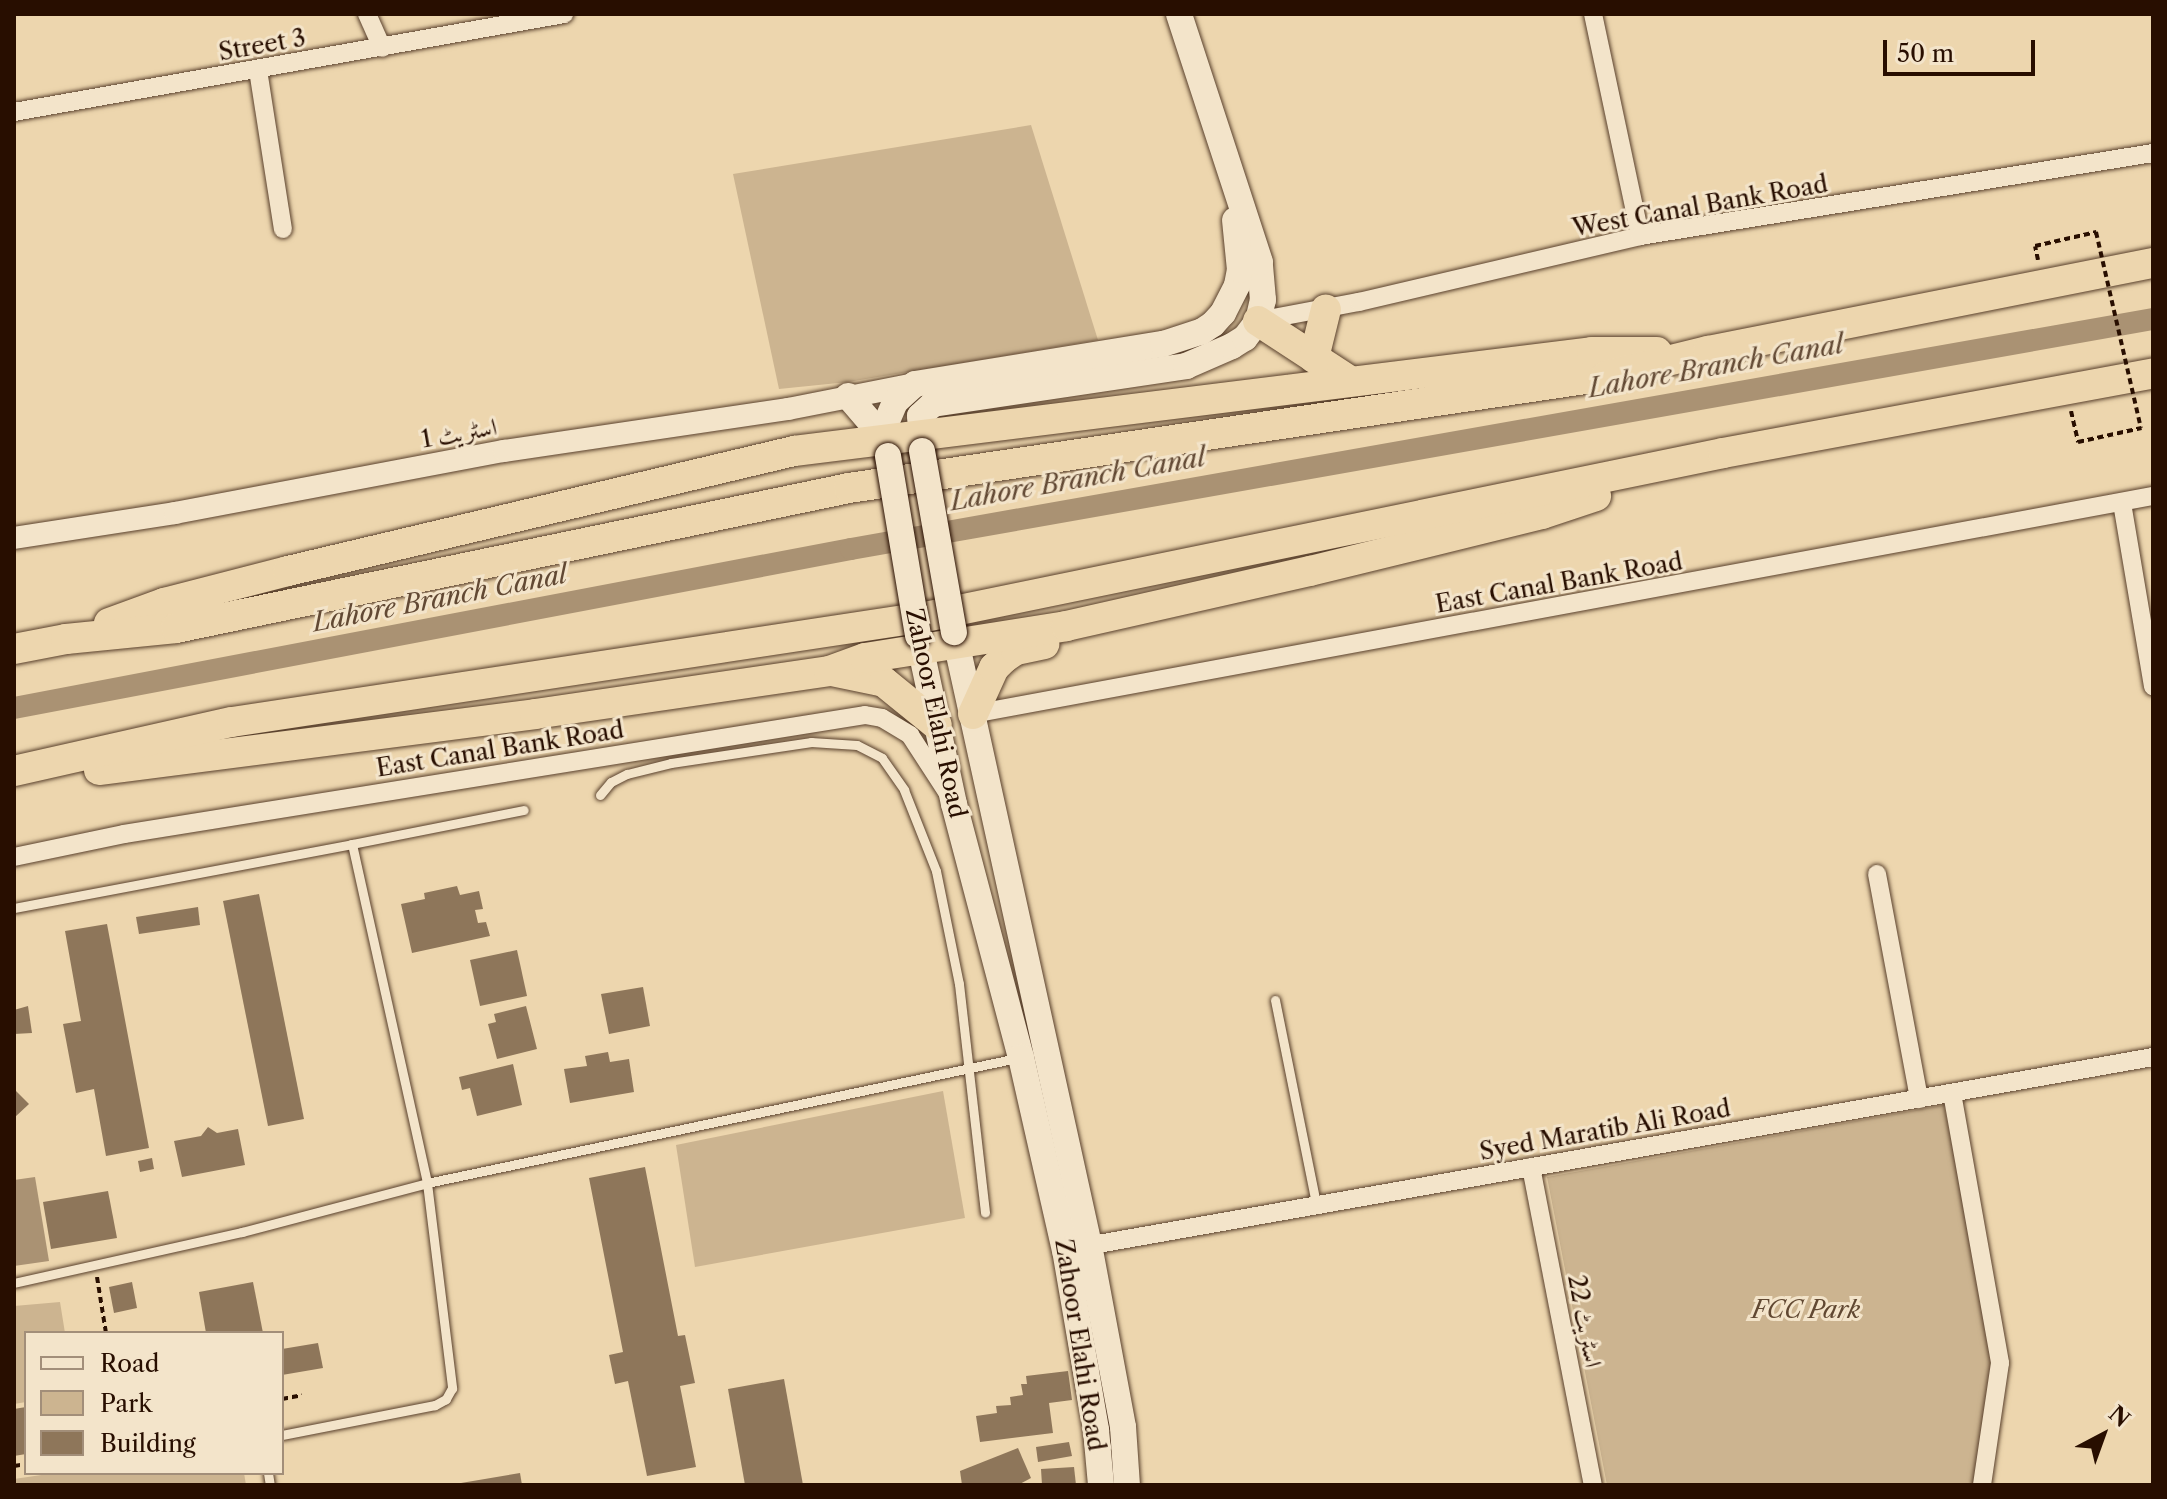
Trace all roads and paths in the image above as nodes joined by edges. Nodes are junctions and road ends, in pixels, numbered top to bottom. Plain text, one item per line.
1 (367, 14) edge
2 (1179, 14) edge
3 (1593, 14) edge
4 (557, 15) edge
5 (382, 48) junction
6 (258, 70) junction
7 (14, 112) edge
8 (2153, 153) edge
9 (1235, 192) junction
10 (283, 229) dead end
11 (1640, 236) junction
12 (2035, 246) dead end
13 (2153, 263) edge
14 (1326, 309) junction
15 (1258, 321) junction
16 (1708, 351) junction
17 (1314, 358) junction
18 (2153, 373) edge
19 (1350, 381) junction
20 (915, 384) junction
21 (848, 396) junction
22 (2078, 442) dead end
23 (921, 444) junction
24 (887, 448) junction
25 (1723, 453) junction
26 (2153, 496) edge
27 (2122, 503) junction
28 (14, 538) edge
29 (1066, 626) junction
30 (956, 637) junction
31 (66, 639) junction
32 (920, 642) junction
33 (14, 649) edge
34 (829, 671) junction
35 (2153, 686) edge
36 (973, 714) junction
37 (937, 725) junction
38 (14, 771) edge
39 (14, 781) edge
40 (600, 795) dead end
41 (954, 804) junction
42 (524, 810) dead end
43 (352, 844) junction
44 (14, 857) edge
45 (1877, 874) dead end
46 (14, 908) edge
47 (1275, 1000) dead end
48 (1021, 1057) junction
49 (2153, 1057) edge
50 (967, 1069) junction
51 (1952, 1093) junction
52 (1919, 1099) junction
53 (1531, 1167) junction
54 (427, 1183) junction
55 (1316, 1204) junction
56 (985, 1213) dead end
57 (1077, 1248) junction
58 (95, 1266) junction
59 (14, 1283) edge
60 (106, 1331) edge
61 (302, 1395) dead end
62 (284, 1399) edge
63 (284, 1435) edge
64 (1101, 1485) edge
65 (1127, 1485) edge
66 (1593, 1485) edge
67 (1982, 1485) edge

1 - 5 street
2 - 9 main road
3 - 11 street
4 - 5 street, Street 3
5 - 6 street, Street 3
6 - 7 street, Street 3
6 - 10 street
8 - 11 street, West Canal Bank Road
9 - 15 main road
9 - 20 main road
11 - 14 street, West Canal Bank Road
12 - 22 path, bridge
13 - 16 highway
14 - 15 street, West Canal Bank Road
14 - 17 highway
15 - 17 highway
15 - 23 main road
16 - 19 highway
16 - 31 highway
17 - 19 highway
18 - 25 highway
19 - 23 highway
20 - 21 street, اسٹریٹ 1
20 - 24 main road, Zahoor Elahi Road
21 - 24 main road
21 - 28 street, اسٹریٹ 1
23 - 24 highway
23 - 30 main road, Zahoor Elahi Road, bridge
24 - 31 highway
24 - 32 main road, Zahoor Elahi Road, bridge
25 - 29 highway
25 - 38 highway
26 - 27 street, East Canal Bank Road
27 - 35 street
27 - 36 street, East Canal Bank Road
29 - 30 highway
29 - 36 highway
30 - 32 highway
30 - 36 main road, Zahoor Elahi Road
31 - 33 highway
32 - 34 highway
32 - 37 main road, Zahoor Elahi Road
34 - 37 highway
34 - 39 highway
36 - 57 main road, Zahoor Elahi Road
37 - 41 main road, Zahoor Elahi Road
40 - 50 lane
41 - 44 street, East Canal Bank Road
41 - 48 main road, Zahoor Elahi Road
42 - 43 lane
43 - 46 lane
43 - 54 lane
45 - 52 street
47 - 55 lane
48 - 50 lane
48 - 57 main road, Zahoor Elahi Road
49 - 51 street, Syed Maratib Ali Road
50 - 54 lane
50 - 56 lane
51 - 52 street, Syed Maratib Ali Road
51 - 67 street
52 - 53 street, Syed Maratib Ali Road
53 - 55 street, Syed Maratib Ali Road
53 - 66 street, اسٹریٹ 22
54 - 58 lane
54 - 63 lane
55 - 57 street, Syed Maratib Ali Road
57 - 64 main road, Zahoor Elahi Road
57 - 65 main road, Zahoor Elahi Road
58 - 59 lane
58 - 60 path
61 - 62 path

